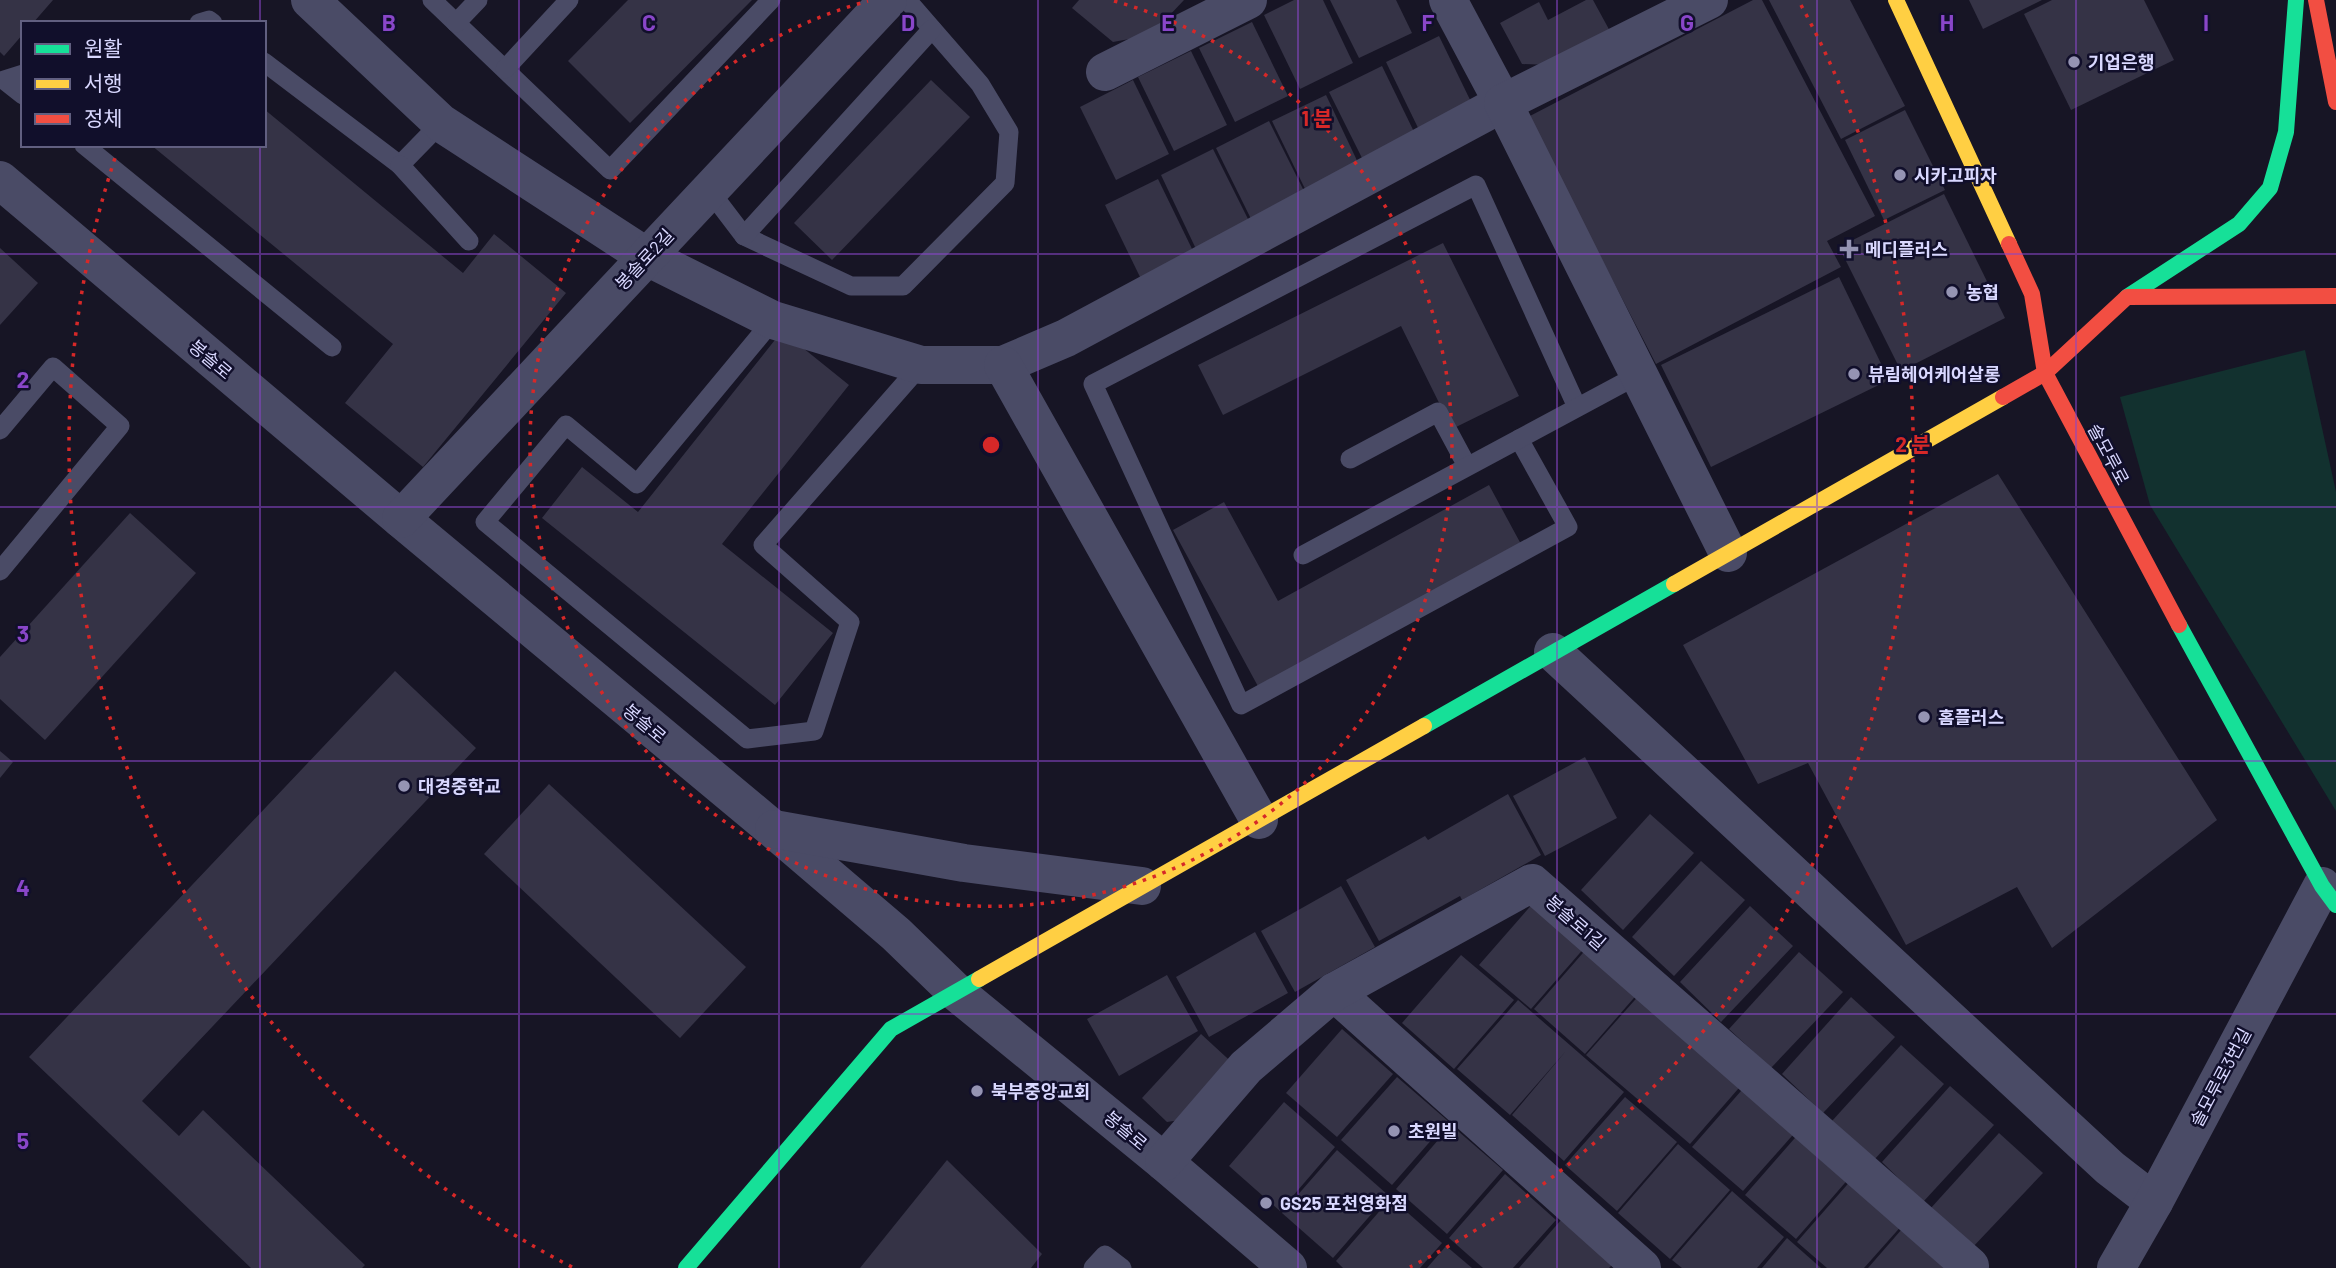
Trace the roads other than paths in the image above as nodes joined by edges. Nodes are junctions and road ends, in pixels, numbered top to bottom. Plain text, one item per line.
1 (310, 0) edge
2 (432, 0) edge
3 (478, 0) edge
4 (569, 0) edge
5 (771, 0) edge
6 (888, 0) edge
7 (907, 0) edge
8 (1248, 0) edge
9 (1448, 0) edge
10 (1709, 0) edge
11 (1896, 0) edge
12 (2297, 0) edge
13 (2316, 0) edge
14 (456, 23) junction
15 (932, 29) junction
16 (266, 64) edge
17 (505, 69) junction
18 (1105, 72) dead end
19 (21, 75) edge
20 (21, 93) edge
21 (2336, 102) edge
22 (1503, 103) junction
23 (441, 123) junction
24 (86, 147) edge
25 (400, 165) junction
26 (0, 180) edge
27 (709, 190) junction
28 (744, 236) junction
29 (469, 241) dead end
30 (647, 257) junction
31 (2336, 296) edge
32 (2127, 297) junction
33 (773, 320) junction
34 (332, 347) dead end
35 (921, 365) junction
36 (1003, 365) junction
37 (2045, 373) junction
38 (1638, 375) junction
39 (1577, 407) junction
40 (0, 430) edge
41 (1519, 439) junction
42 (1350, 459) dead end
43 (1467, 467) junction
44 (401, 519) junction
45 (1728, 553) junction
46 (1303, 555) dead end
47 (0, 571) edge
48 (1553, 652) junction
49 (1259, 820) junction
50 (773, 829) junction
51 (1142, 886) junction
52 (2329, 895) edge
53 (956, 992) junction
54 (1334, 992) junction
55 (1164, 1162) junction
56 (2154, 1202) junction
57 (686, 1268) edge
58 (1093, 1268) edge
59 (1122, 1268) edge
60 (1288, 1268) edge
61 (1642, 1268) edge
62 (1968, 1268) edge
63 (2116, 1268) edge

1 - 23 street
2 - 14 lane
3 - 14 lane
4 - 17 lane
5 - 17 lane
6 - 27 street, 봉솔로2길
7 - 15 lane
8 - 18 street
9 - 22 street
10 - 22 street
11 - 37 street, 솔모루로
12 - 32 street
13 - 21 street
14 - 17 lane
15 - 28 lane
15 - 28 lane
16 - 25 lane
19 - 20 lane
22 - 36 street
22 - 38 street
23 - 25 lane
23 - 30 street
24 - 34 lane
25 - 29 lane
26 - 44 street, 봉솔로
27 - 28 lane
27 - 30 street, 봉솔로2길
30 - 33 street
30 - 44 street, 봉솔로2길
31 - 32 street
32 - 37 street
33 - 35 street
33 - 35 lane
35 - 36 street
36 - 49 street
37 - 45 street
37 - 52 street, 솔모루로
38 - 39 lane
38 - 45 street
39 - 41 lane
39 - 41 lane
40 - 47 lane
41 - 43 lane
42 - 43 lane
43 - 46 lane
44 - 50 street, 봉솔로
45 - 48 street
48 - 49 street
48 - 56 street
49 - 51 street
50 - 51 street
50 - 53 street, 봉솔로
51 - 53 street
52 - 56 street, 솔모루로3번길
53 - 55 street, 봉솔로
53 - 57 street
54 - 55 street, 봉솔로1길
54 - 61 street
54 - 62 street, 봉솔로1길
55 - 60 street, 봉솔로
56 - 63 street, 솔모루로3번길
58 - 59 lane

